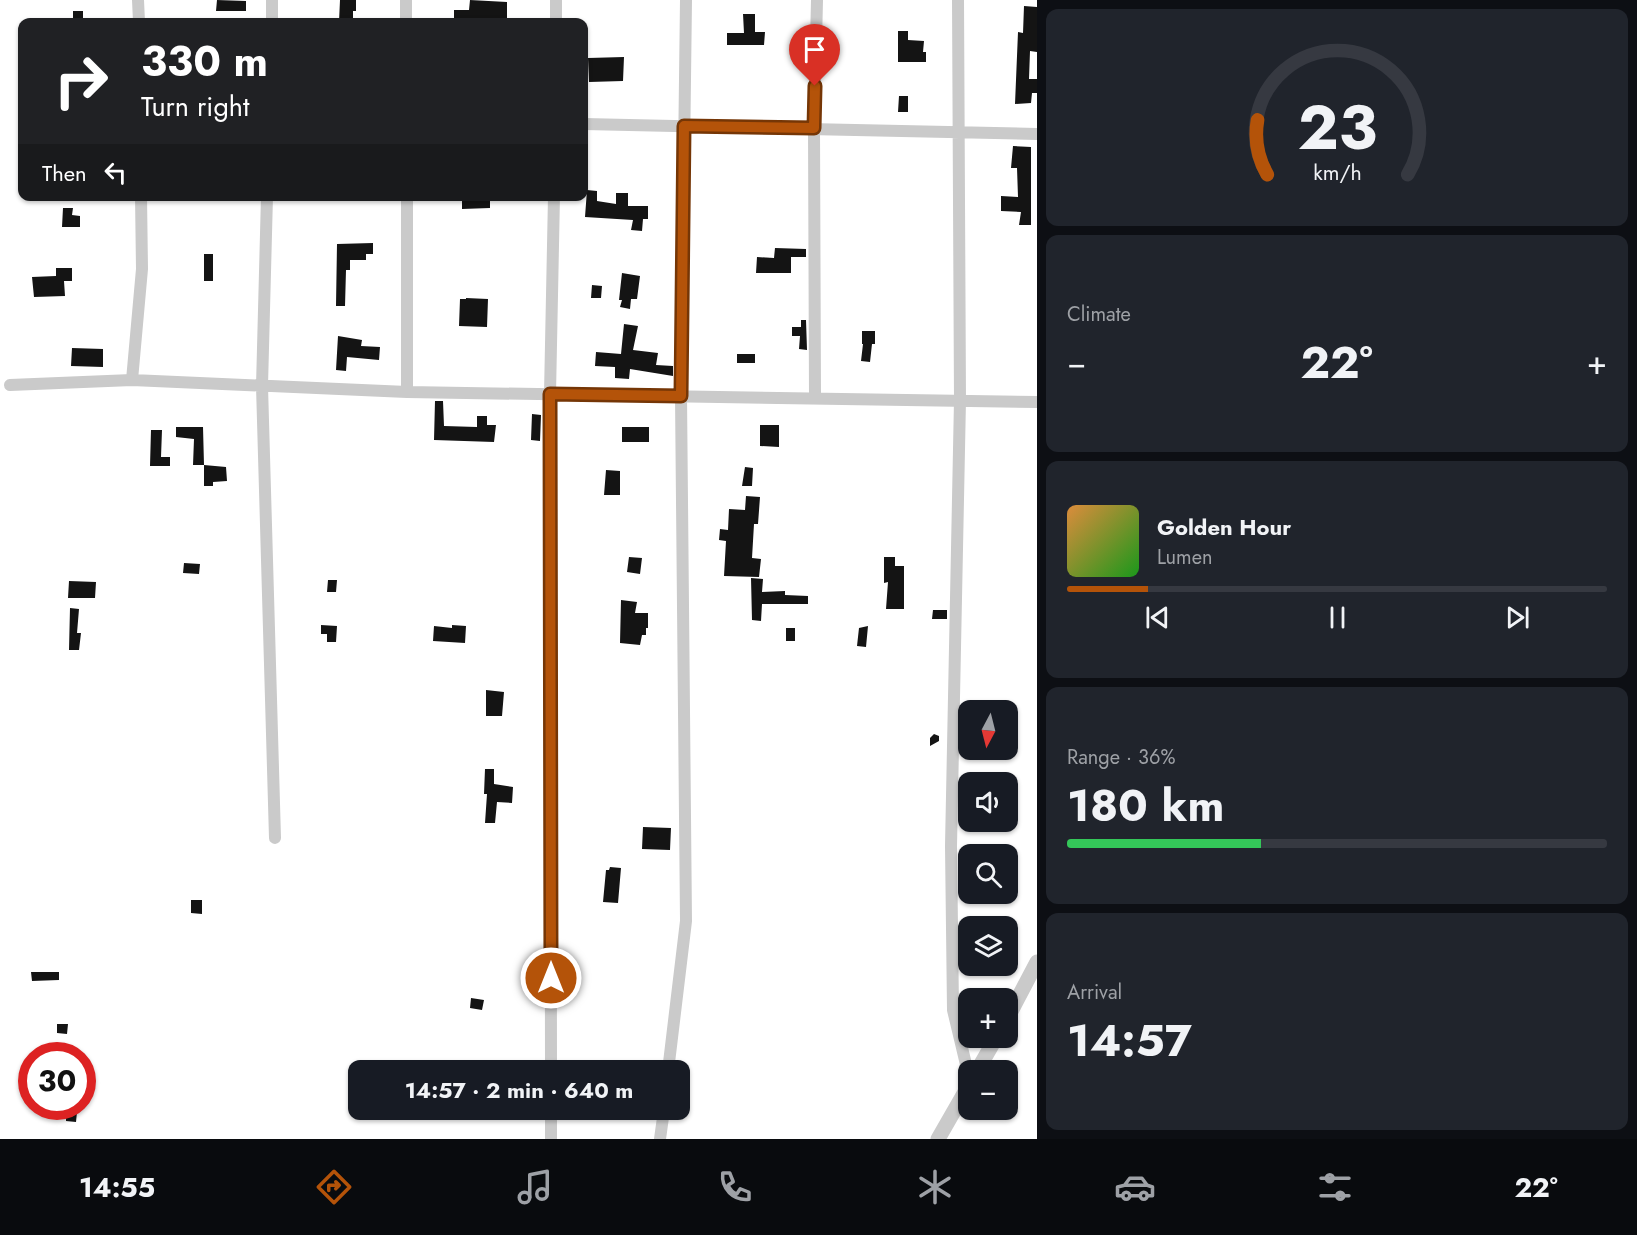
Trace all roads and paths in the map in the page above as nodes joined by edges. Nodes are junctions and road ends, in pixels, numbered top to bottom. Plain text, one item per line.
1 (138, 0) edge
2 (272, 0) edge
3 (406, 0) edge
4 (556, 0) edge
5 (686, 0) edge
6 (817, 0) edge
7 (958, 0) edge
8 (139, 18) edge
9 (272, 18) edge
10 (406, 18) edge
11 (556, 18) edge
12 (588, 124) edge
13 (684, 126) junction
14 (814, 128) junction
15 (959, 132) junction
16 (1037, 134) edge
17 (141, 201) edge
18 (267, 201) edge
19 (407, 201) edge
20 (554, 201) edge
21 (132, 380) junction
22 (10, 386) dead end
23 (262, 386) junction
24 (407, 392) junction
25 (550, 394) junction
26 (681, 396) junction
27 (815, 398) junction
28 (960, 400) junction
29 (1037, 402) edge
30 (274, 838) dead end
31 (1037, 962) edge
32 (1018, 998) edge
33 (551, 1060) edge
34 (669, 1060) edge
35 (965, 1060) edge
36 (958, 1104) edge
37 (551, 1120) edge
38 (663, 1120) edge
39 (551, 1139) edge
40 (660, 1139) edge
41 (938, 1139) edge

1 - 8 street
2 - 9 street
3 - 10 street
4 - 11 street
5 - 13 street
6 - 14 street
7 - 15 street
12 - 13 street
13 - 14 street
13 - 26 street
14 - 15 street
14 - 27 street
15 - 16 street
15 - 28 street
17 - 21 street
18 - 23 street
19 - 24 street
20 - 25 street
21 - 22 street
21 - 23 street
23 - 24 street
23 - 30 street
24 - 25 street
25 - 26 street
25 - 33 street
26 - 27 street
26 - 34 street
27 - 28 street
28 - 29 street
28 - 35 street
31 - 32 street
36 - 41 street
37 - 39 street
38 - 40 street

